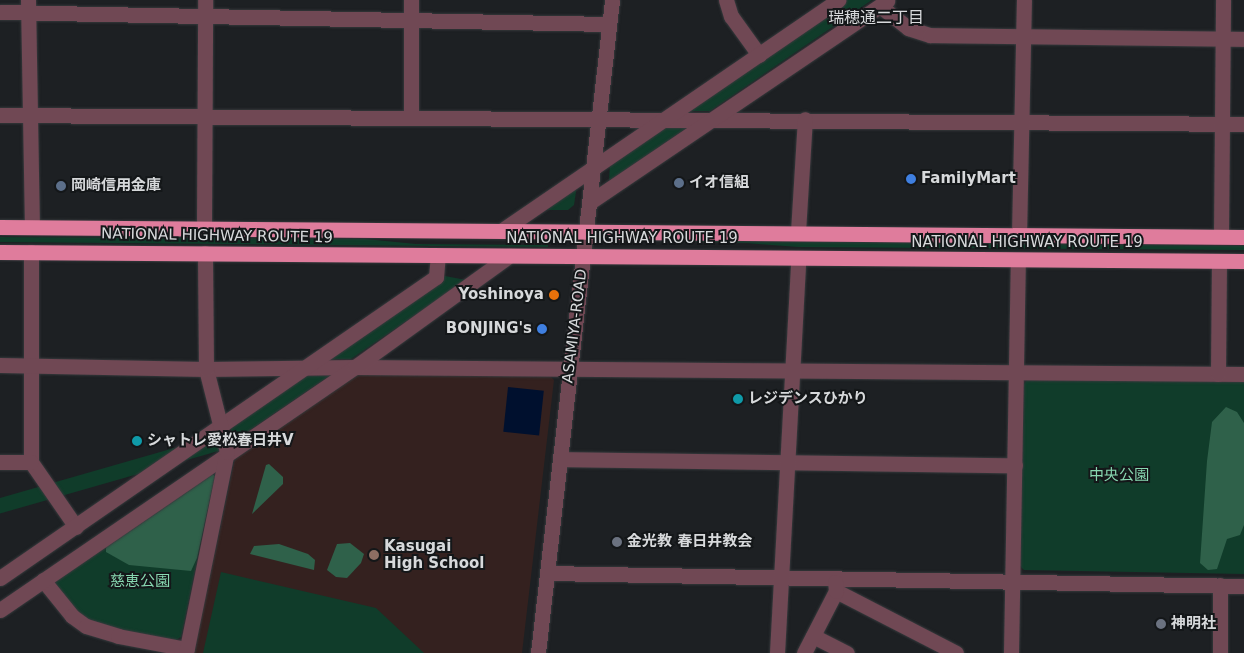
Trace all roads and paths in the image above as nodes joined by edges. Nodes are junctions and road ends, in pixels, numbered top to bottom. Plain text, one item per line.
1 (411, 0) edge
2 (612, 0) edge
3 (726, 0) edge
4 (838, 0) edge
5 (1024, 0) edge
6 (1223, 0) edge
7 (884, 3) edge
8 (28, 6) edge
9 (205, 7) edge
10 (0, 12) edge
11 (411, 20) junction
12 (609, 24) junction
13 (1023, 34) junction
14 (1222, 38) junction
15 (1244, 39) edge
16 (759, 54) junction
17 (0, 115) edge
18 (29, 115) junction
19 (204, 115) junction
20 (411, 117) junction
21 (805, 119) junction
22 (664, 120) junction
23 (710, 120) junction
24 (599, 121) junction
25 (1020, 122) junction
26 (1222, 124) junction
27 (1244, 124) edge
28 (594, 167) junction
29 (590, 202) junction
30 (0, 227) edge
31 (32, 227) junction
32 (204, 229) junction
33 (588, 230) junction
34 (501, 231) junction
35 (798, 232) junction
36 (1019, 236) junction
37 (1221, 236) junction
38 (1244, 236) edge
39 (0, 252) edge
40 (31, 252) junction
41 (205, 253) junction
42 (584, 255) junction
43 (438, 256) junction
44 (509, 256) junction
45 (798, 259) junction
46 (1018, 260) junction
47 (1219, 261) junction
48 (1244, 261) edge
49 (0, 365) edge
50 (29, 365) junction
51 (355, 367) junction
52 (305, 368) junction
53 (206, 369) junction
54 (570, 370) junction
55 (791, 371) junction
56 (1016, 372) junction
57 (1218, 374) junction
58 (1244, 374) edge
59 (220, 427) junction
60 (228, 452) junction
61 (560, 459) junction
62 (0, 462) edge
63 (31, 462) junction
64 (785, 462) junction
65 (1015, 465) junction
66 (76, 527) junction
67 (547, 573) junction
68 (780, 577) junction
69 (0, 578) edge
70 (43, 580) junction
71 (1013, 582) junction
72 (836, 585) junction
73 (1220, 585) junction
74 (1244, 586) edge
75 (0, 610) edge
76 (813, 636) junction
77 (931, 647) edge
78 (187, 651) edge
79 (538, 653) edge
80 (777, 653) edge
81 (804, 653) edge
82 (847, 653) edge
83 (956, 653) edge
84 (1011, 653) edge
85 (1220, 653) edge

1 - 11 street
2 - 12 street, ASAMIYA-ROAD
3 - 16 street
4 - 16 street
5 - 13 street
6 - 14 street
7 - 13 street
7 - 23 street
8 - 9 street
8 - 10 street
8 - 18 street
9 - 11 street
9 - 19 street
11 - 12 street
11 - 20 street
12 - 24 street, ASAMIYA-ROAD
13 - 14 street
13 - 25 street
14 - 15 street
14 - 26 street
16 - 22 street
17 - 18 street
18 - 19 street
18 - 31 street
19 - 20 street
19 - 32 street
20 - 24 street
21 - 23 street
21 - 25 street
21 - 35 street
22 - 23 street
22 - 24 street
22 - 28 street
23 - 29 street
24 - 28 street, ASAMIYA-ROAD
25 - 26 street
25 - 36 street
26 - 27 street
26 - 37 street
28 - 29 street, ASAMIYA-ROAD
28 - 34 street
29 - 33 street, ASAMIYA-ROAD
30 - 31 highway, NATIONAL HIGHWAY ROUTE 19
31 - 32 highway, NATIONAL HIGHWAY ROUTE 19
32 - 34 highway, NATIONAL HIGHWAY ROUTE 19
33 - 34 highway, NATIONAL HIGHWAY ROUTE 19
33 - 35 highway, NATIONAL HIGHWAY ROUTE 19
33 - 42 street, ASAMIYA-ROAD
35 - 36 highway, NATIONAL HIGHWAY ROUTE 19
36 - 37 highway, NATIONAL HIGHWAY ROUTE 19
37 - 38 highway, NATIONAL HIGHWAY ROUTE 19
39 - 40 highway, NATIONAL HIGHWAY ROUTE 19
40 - 41 highway, NATIONAL HIGHWAY ROUTE 19
40 - 50 street
41 - 43 highway, NATIONAL HIGHWAY ROUTE 19
41 - 53 street
42 - 44 highway, NATIONAL HIGHWAY ROUTE 19
42 - 45 highway, NATIONAL HIGHWAY ROUTE 19
42 - 54 street, ASAMIYA-ROAD
43 - 44 highway, NATIONAL HIGHWAY ROUTE 19
43 - 52 street
44 - 51 street
45 - 46 highway, NATIONAL HIGHWAY ROUTE 19
45 - 55 street
46 - 47 highway, NATIONAL HIGHWAY ROUTE 19
46 - 56 street
47 - 48 highway, NATIONAL HIGHWAY ROUTE 19
47 - 57 street
49 - 50 street
50 - 53 street
50 - 63 street
51 - 52 street
51 - 54 street
51 - 60 street
52 - 53 street
52 - 59 street
53 - 59 street
54 - 55 street
54 - 61 street, ASAMIYA-ROAD
55 - 56 street
55 - 64 street
56 - 57 street
56 - 65 street
57 - 58 street
59 - 60 street
59 - 66 street
60 - 70 street
60 - 78 street
61 - 64 street
61 - 67 street, ASAMIYA-ROAD
62 - 63 street
63 - 66 street
64 - 65 street
64 - 68 street
65 - 71 street
66 - 69 street
67 - 68 street
67 - 79 street, ASAMIYA-ROAD
68 - 72 street
68 - 80 street
70 - 75 street
70 - 78 street
71 - 72 street
71 - 73 street
71 - 84 street
72 - 76 street
72 - 77 street
73 - 74 street
73 - 85 street
76 - 81 street
76 - 82 street
77 - 83 street

